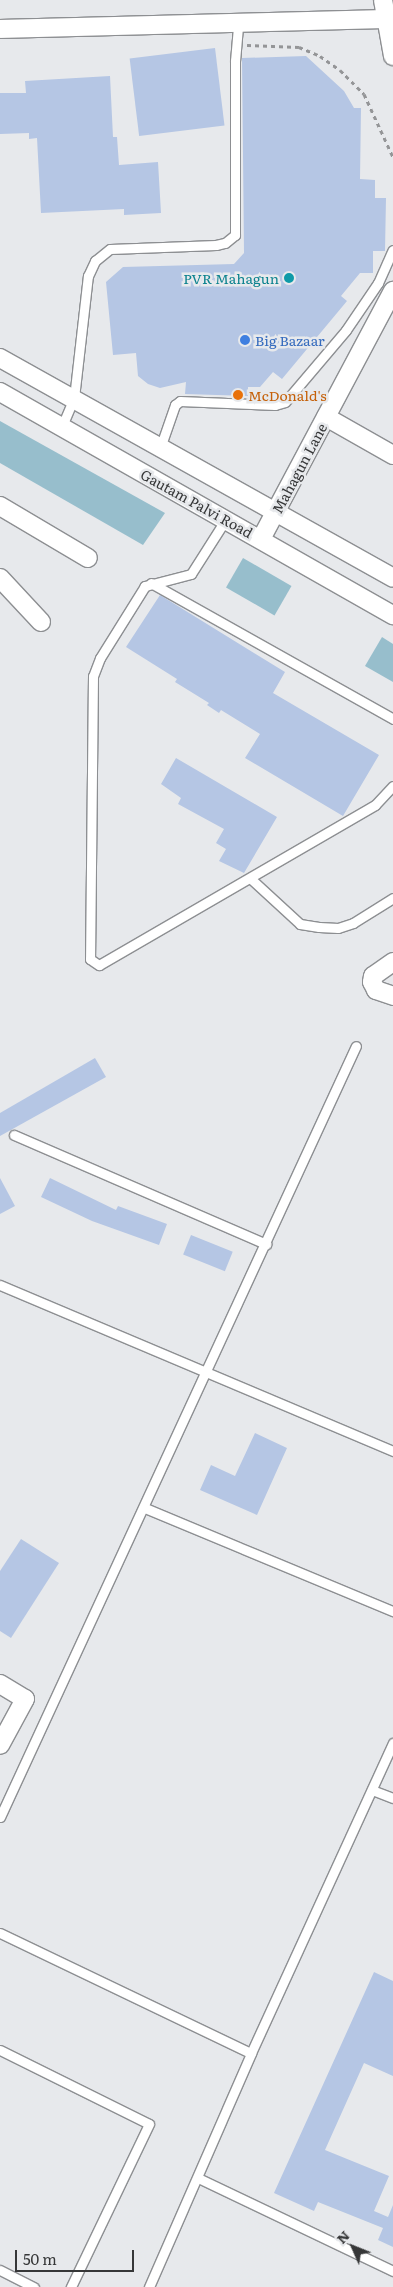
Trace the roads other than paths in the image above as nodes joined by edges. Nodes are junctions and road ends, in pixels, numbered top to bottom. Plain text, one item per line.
1 (383, 0) edge
2 (386, 19) junction
3 (238, 22) junction
4 (0, 29) edge
5 (393, 56) edge
6 (393, 250) edge
7 (393, 291) edge
8 (0, 358) edge
9 (0, 392) edge
10 (74, 398) junction
11 (326, 417) junction
12 (62, 426) junction
13 (160, 448) junction
14 (392, 452) edge
15 (0, 506) edge
16 (276, 512) junction
17 (226, 519) junction
18 (262, 539) junction
19 (88, 558) dead end
20 (0, 578) edge
21 (393, 578) edge
22 (150, 583) junction
23 (393, 615) edge
24 (41, 622) dead end
25 (393, 719) edge
26 (393, 786) edge
27 (250, 878) junction
28 (393, 898) edge
29 (393, 962) edge
30 (393, 996) edge
31 (356, 1046) dead end
32 (14, 1135) dead end
33 (266, 1244) junction
34 (0, 1285) edge
35 (207, 1372) junction
36 (393, 1451) edge
37 (145, 1508) junction
38 (393, 1611) edge
39 (0, 1684) edge
40 (393, 1743) edge
41 (0, 1745) edge
42 (372, 1790) junction
43 (393, 1798) edge
44 (0, 1816) edge
45 (0, 1933) edge
46 (0, 2050) edge
47 (251, 2053) junction
48 (198, 2178) junction
49 (0, 2270) edge
50 (393, 2270) edge
51 (34, 2287) edge
52 (71, 2287) edge
53 (149, 2287) edge

1 - 2 street
2 - 3 street
2 - 5 street
3 - 4 street
3 - 10 lane
6 - 13 lane
7 - 11 street, Mahagun Lane
8 - 10 street
9 - 12 street, Gautam Palvi Road
10 - 12 lane
10 - 13 street
11 - 14 street
11 - 16 street, Mahagun Lane
12 - 17 street, Gautam Palvi Road
13 - 16 street
15 - 19 street
16 - 18 street, Mahagun Lane
16 - 21 street
17 - 18 street, Gautam Palvi Road
17 - 22 lane
18 - 23 street, Gautam Palvi Road
20 - 24 street
22 - 25 lane
22 - 27 lane
26 - 27 lane
27 - 28 lane
29 - 30 street
31 - 33 lane
32 - 33 lane
33 - 35 lane
34 - 35 lane
35 - 36 lane
35 - 37 lane
37 - 38 lane
37 - 44 lane
39 - 41 street
40 - 42 lane
42 - 43 lane
42 - 47 lane
45 - 47 lane
46 - 52 lane
47 - 48 lane
48 - 50 lane
48 - 53 lane
49 - 51 lane

